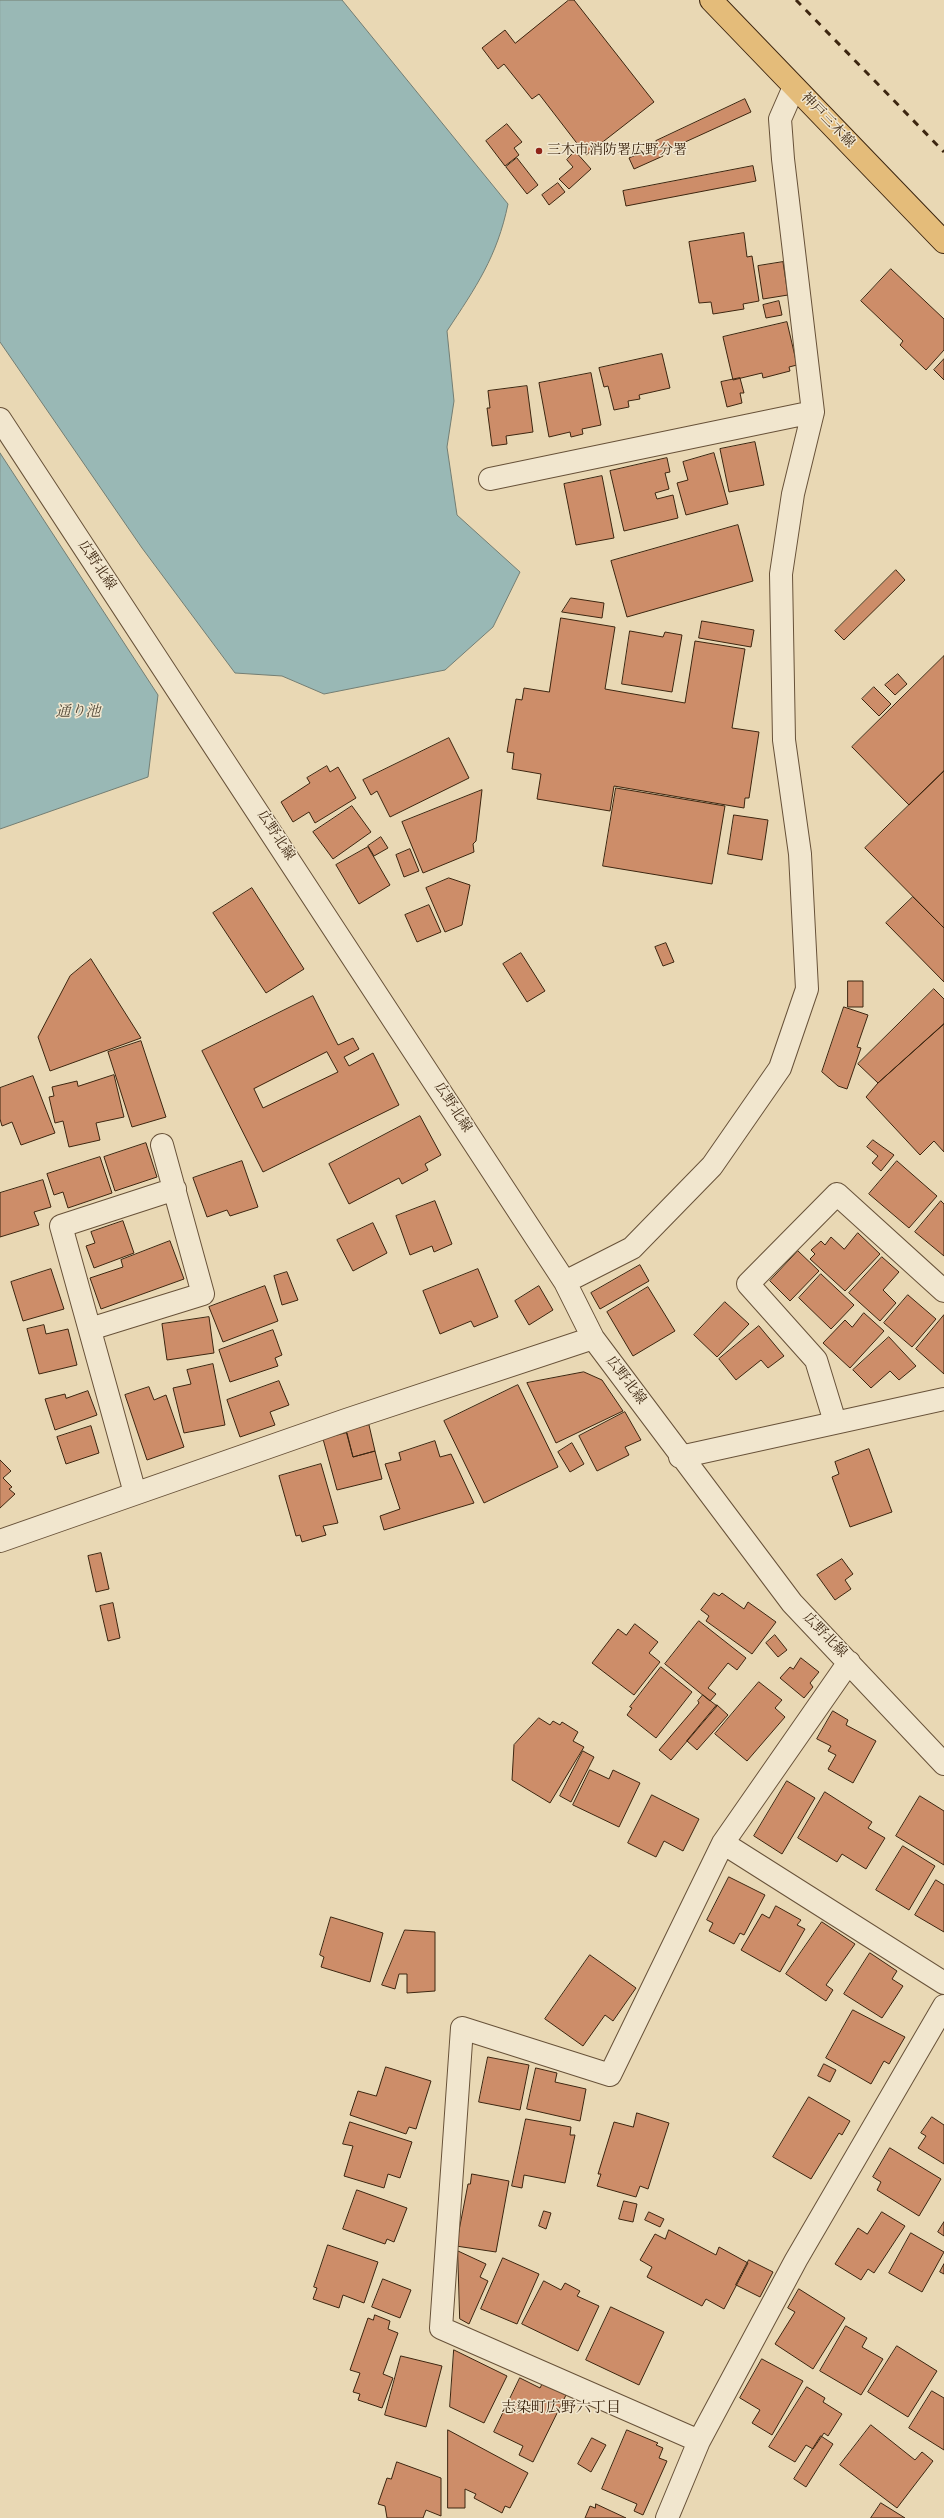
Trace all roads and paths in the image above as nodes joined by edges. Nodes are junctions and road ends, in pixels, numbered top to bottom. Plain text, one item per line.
1 (711, 0) edge
2 (794, 87) junction
3 (944, 242) edge
4 (813, 412) junction
5 (0, 419) edge
6 (490, 479) dead end
7 (162, 1145) dead end
8 (175, 1189) junction
9 (565, 1282) junction
10 (944, 1290) edge
11 (90, 1329) junction
12 (593, 1338) junction
13 (944, 1399) edge
14 (835, 1422) junction
15 (680, 1457) junction
16 (135, 1493) junction
17 (0, 1541) edge
18 (849, 1662) junction
19 (944, 1764) edge
20 (723, 1844) junction
21 (944, 1983) edge
22 (944, 2006) edge
23 (699, 2441) junction
24 (667, 2518) edge

1 - 2 main road, 神戸三木線
2 - 3 main road, 神戸三木線
2 - 4 street
4 - 6 street
4 - 9 street
5 - 9 street, 広野北線
7 - 8 street
8 - 11 street
8 - 11 street
9 - 12 street, 広野北線
10 - 14 street
11 - 16 street
12 - 15 street, 広野北線
12 - 16 street
13 - 14 street
14 - 15 street
15 - 18 street, 広野北線
16 - 17 street
18 - 19 street, 広野北線
18 - 20 street
20 - 21 street
20 - 23 street
22 - 23 street
23 - 24 street

